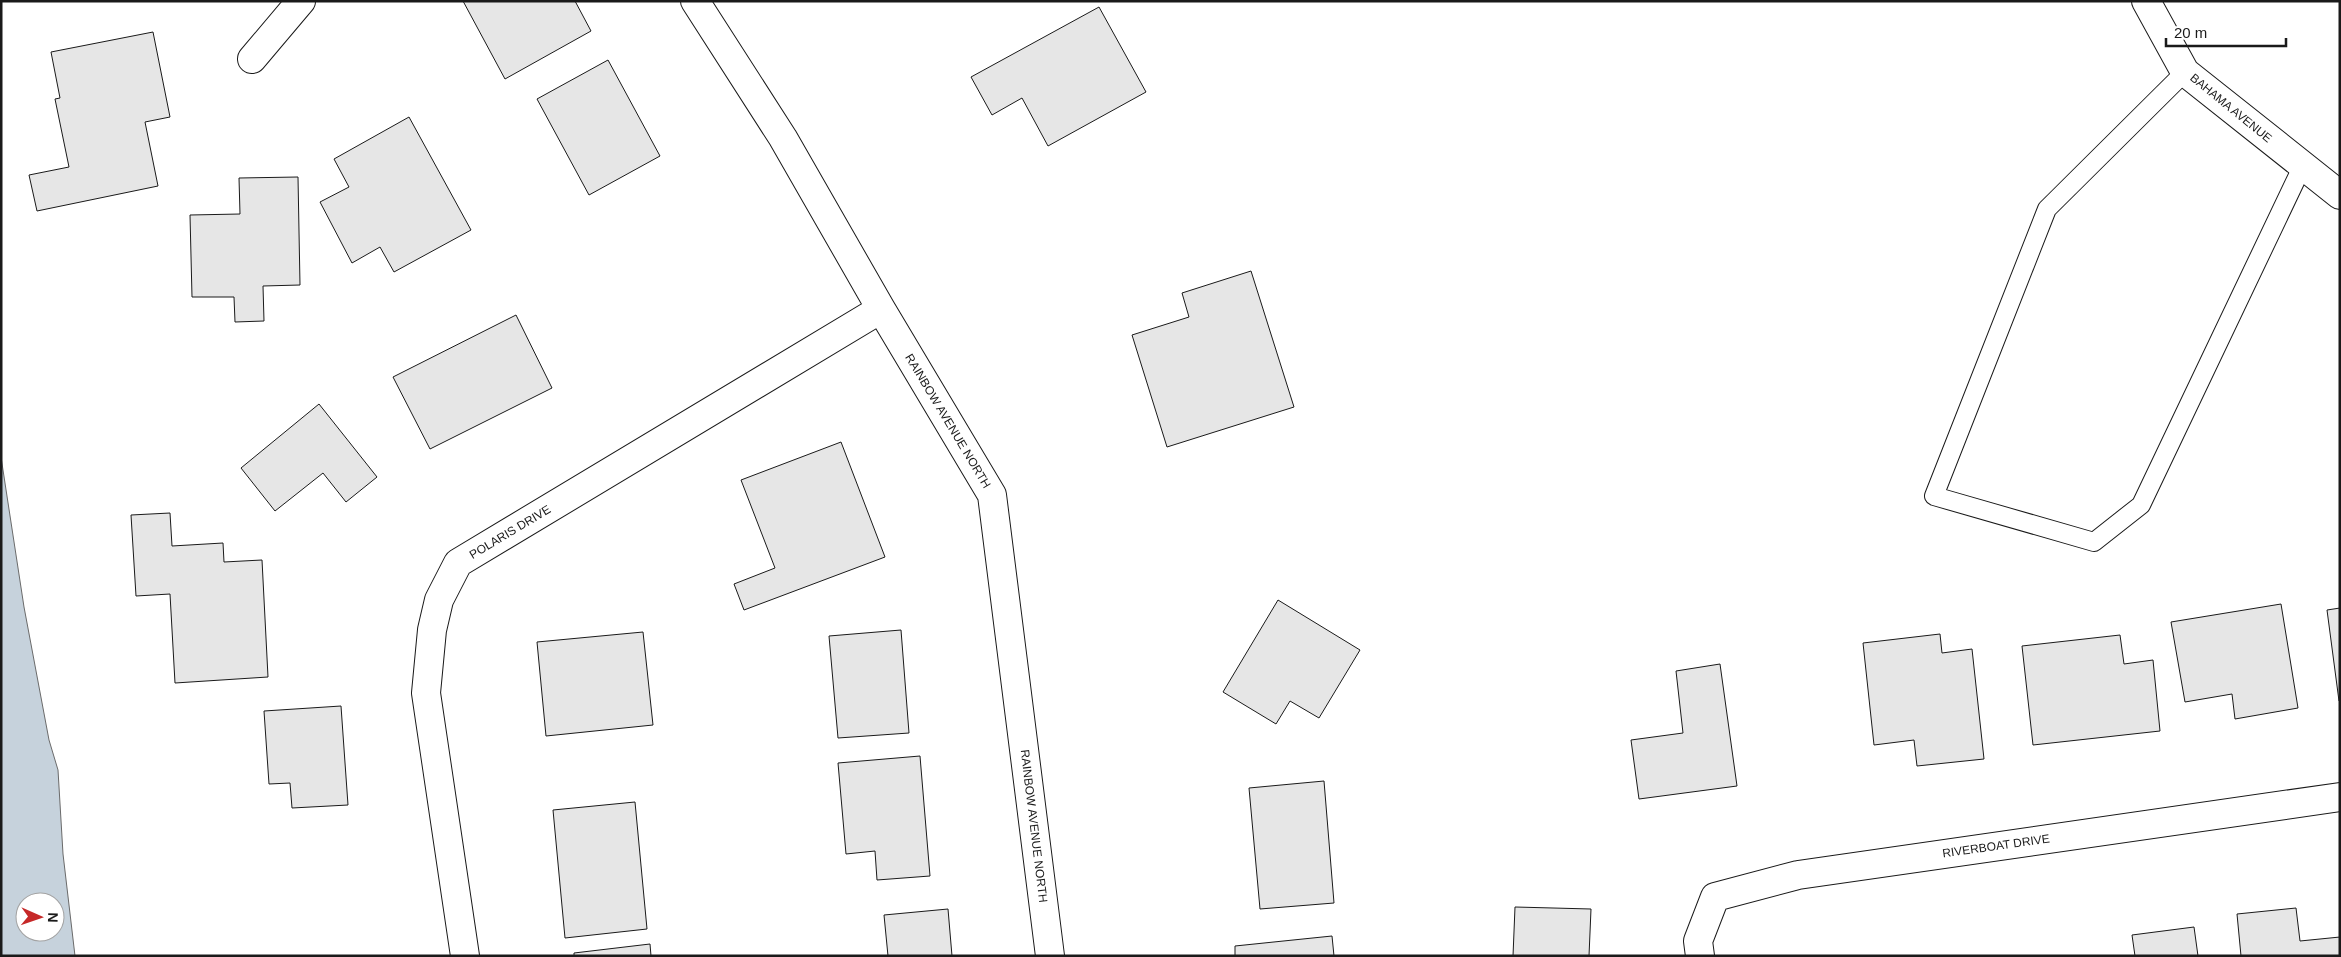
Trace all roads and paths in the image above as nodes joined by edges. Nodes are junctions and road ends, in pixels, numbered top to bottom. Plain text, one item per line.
1 (301, 1) edge
2 (695, 1) edge
3 (2146, 1) edge
4 (252, 59) dead end
5 (2185, 72) junction
6 (2303, 165) junction
7 (2340, 195) edge
8 (881, 309) junction
9 (2340, 797) edge
10 (466, 956) edge
11 (1050, 956) edge
12 (1700, 956) edge

1 - 4 street
2 - 8 street, RAINBOW AVENUE NORTH
3 - 5 street, BAHAMA AVENUE
5 - 6 street, BAHAMA AVENUE
5 - 6 lane
6 - 7 street, BAHAMA AVENUE
8 - 10 street, POLARIS DRIVE
8 - 11 street, RAINBOW AVENUE NORTH
9 - 12 street, RIVERBOAT DRIVE

